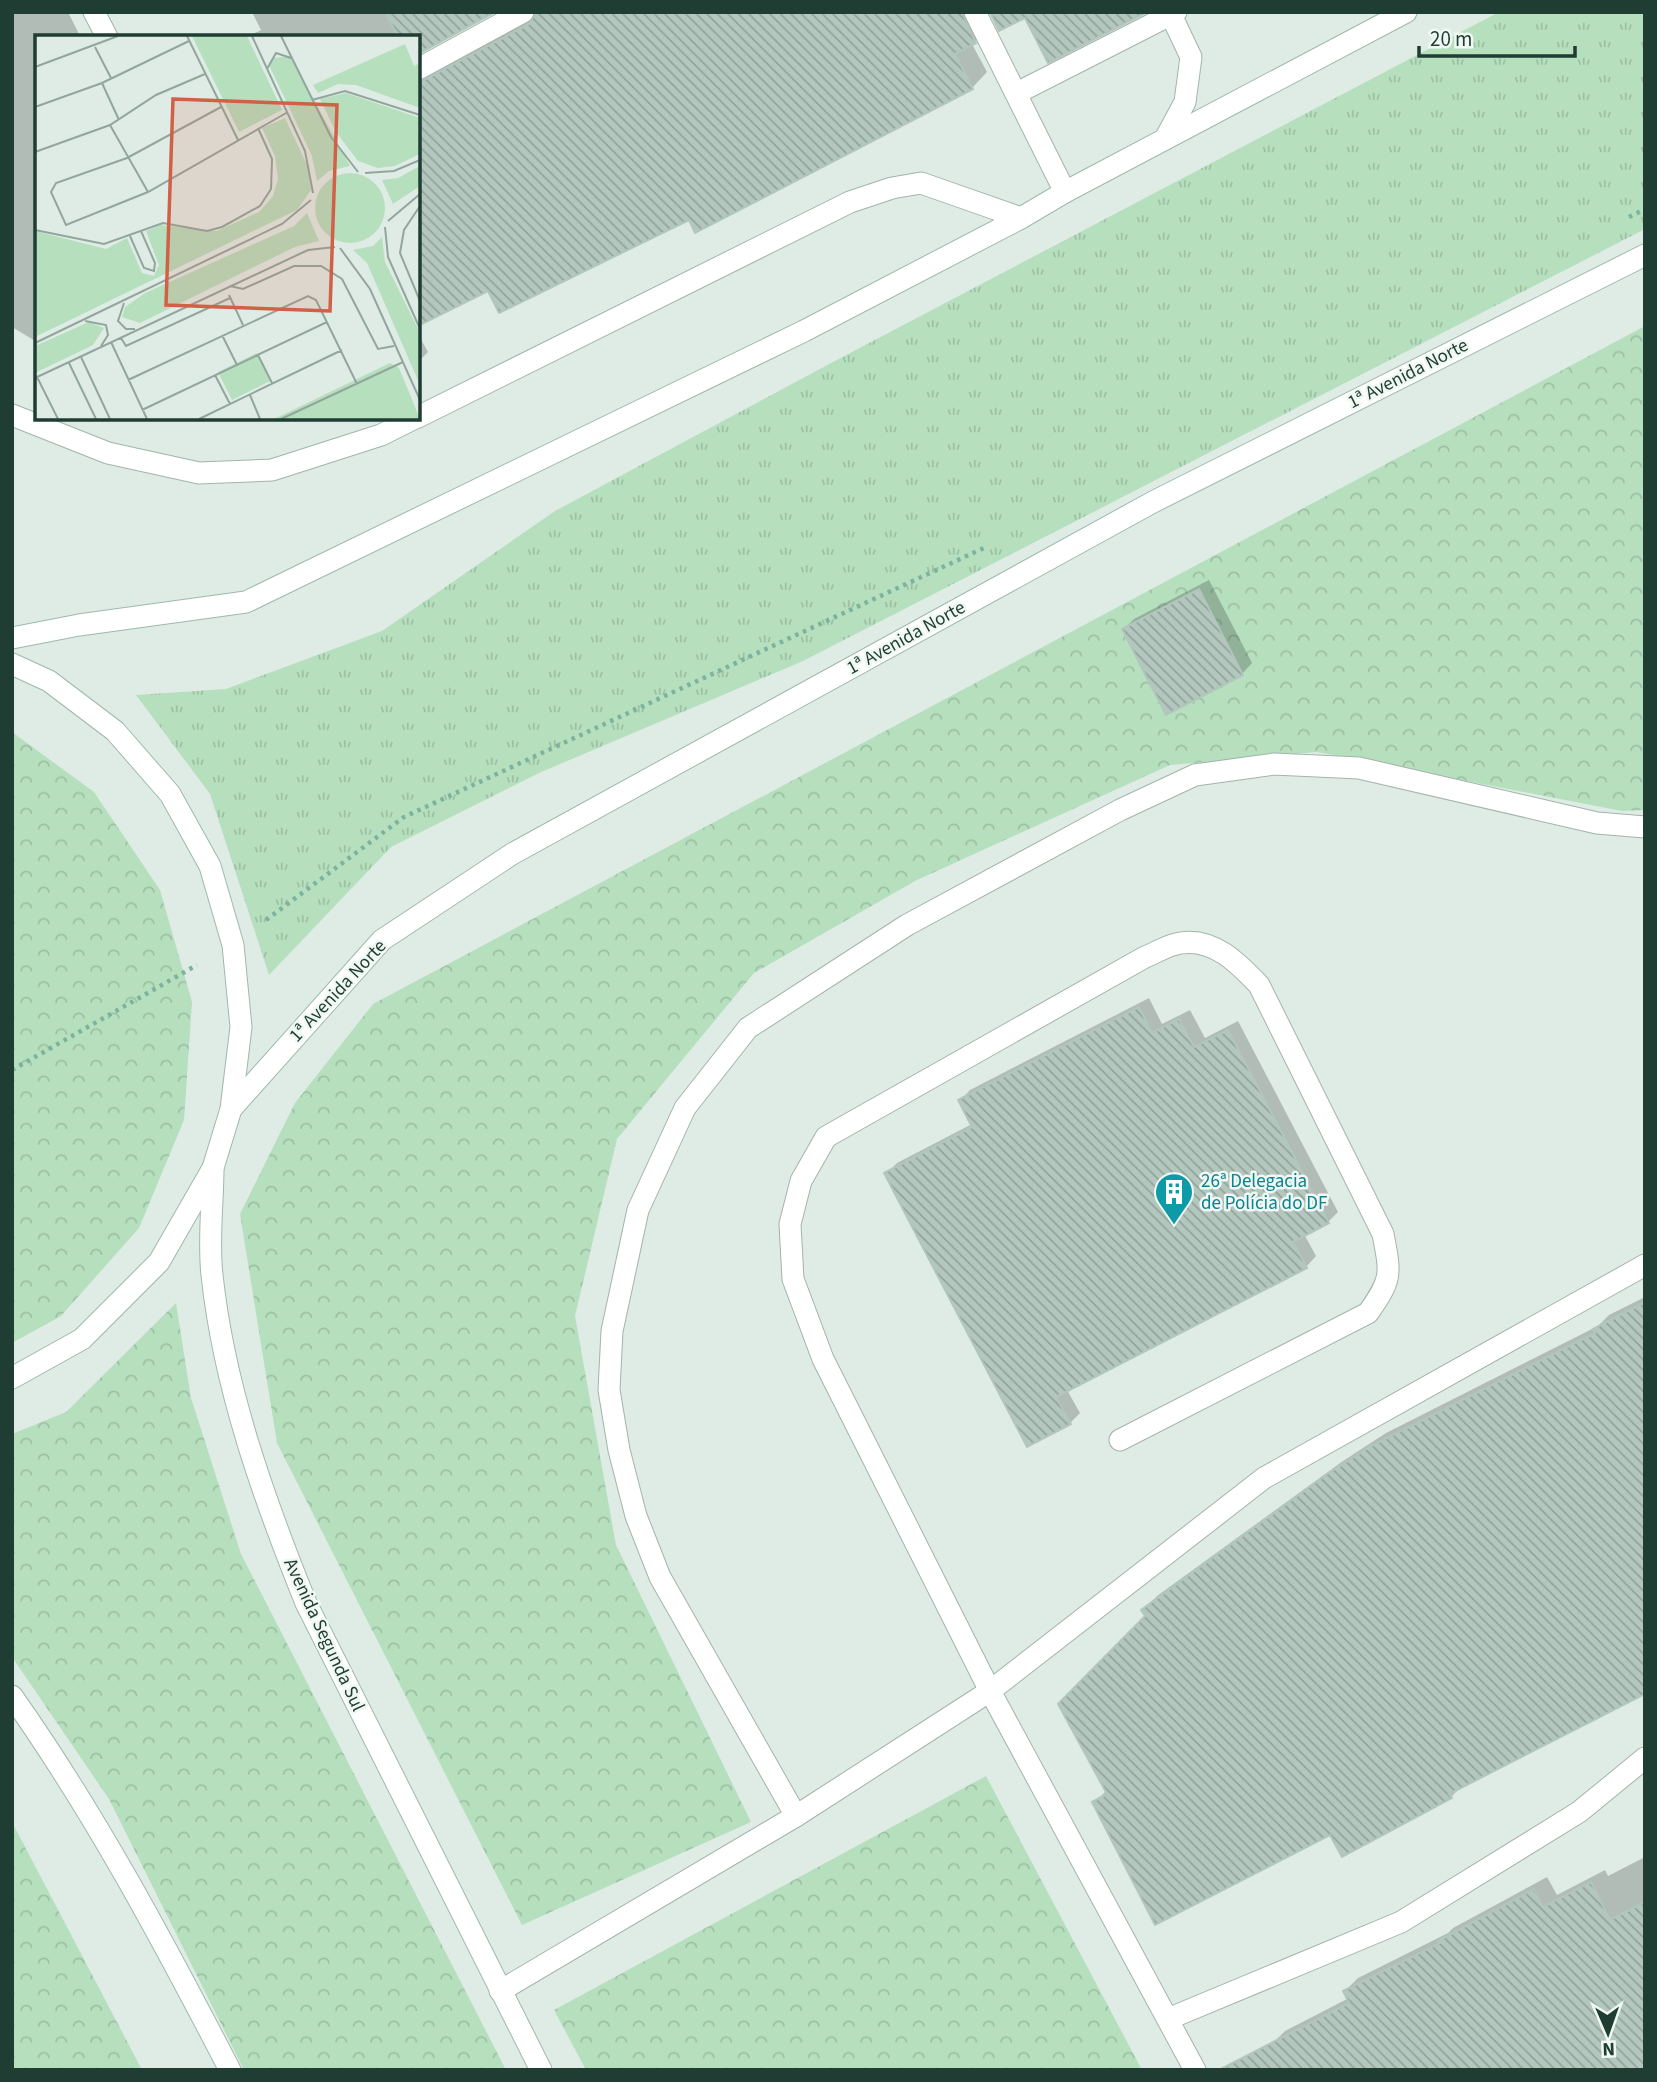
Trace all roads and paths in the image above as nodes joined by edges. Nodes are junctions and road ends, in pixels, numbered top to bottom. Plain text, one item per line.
1 (94, 12) edge
2 (523, 12) edge
3 (975, 12) edge
4 (1406, 12) edge
5 (1173, 14) edge
6 (106, 35) edge
7 (420, 68) edge
8 (1017, 93) junction
9 (1165, 139) junction
10 (1065, 192) junction
11 (1645, 209) edge
12 (1021, 218) junction
13 (1622, 221) dead end
14 (1645, 255) edge
15 (12, 415) edge
16 (420, 416) edge
17 (411, 420) edge
18 (998, 540) dead end
19 (12, 638) edge
20 (12, 664) edge
21 (1645, 827) edge
22 (233, 945) junction
23 (12, 1070) edge
24 (230, 1109) junction
25 (213, 1168) junction
26 (1645, 1265) edge
27 (12, 1378) edge
28 (1119, 1440) dead end
29 (990, 1691) junction
30 (12, 1696) edge
31 (1645, 1758) edge
32 (796, 1816) junction
33 (500, 1991) junction
34 (1168, 2019) junction
35 (230, 2070) edge
36 (541, 2070) edge
37 (1195, 2070) edge

1 - 6 street
2 - 7 street
3 - 8 street
4 - 9 street
5 - 8 street
5 - 9 street
8 - 10 street
9 - 10 street
10 - 12 street
11 - 13 path
12 - 16 street
12 - 19 street
14 - 24 street, 1ᵃ Avenida Norte
15 - 17 street
18 - 22 path
20 - 22 street
21 - 32 street
22 - 23 path
22 - 24 street
24 - 25 street
25 - 27 street
25 - 33 street, Avenida Segunda Sul
26 - 29 street
28 - 29 street
29 - 32 street
29 - 34 street
30 - 35 street
31 - 34 street
32 - 33 street
33 - 36 street, Avenida Segunda Sul
34 - 37 street

